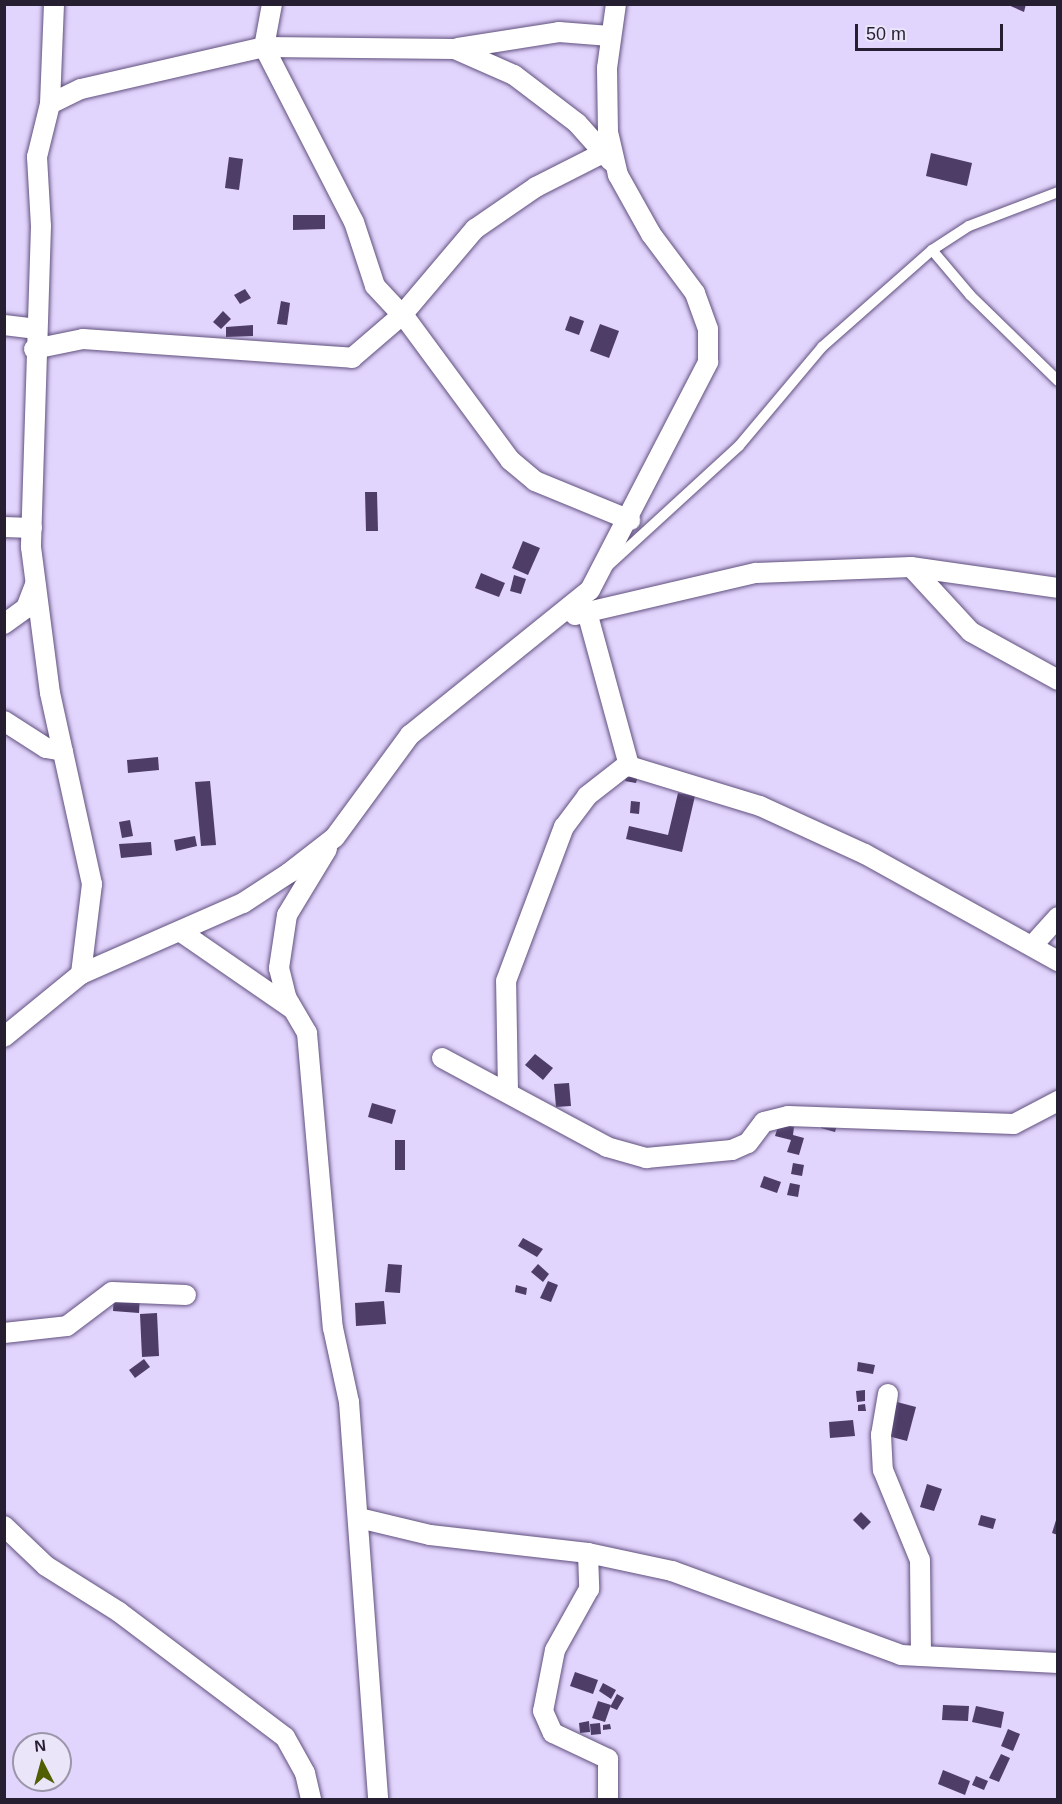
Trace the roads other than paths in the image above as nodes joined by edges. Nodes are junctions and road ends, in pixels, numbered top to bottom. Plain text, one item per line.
1 (54, 4) edge
2 (272, 4) edge
3 (616, 4) edge
4 (610, 36) junction
5 (264, 47) junction
6 (455, 49) junction
7 (50, 104) junction
8 (605, 152) junction
9 (617, 170) junction
10 (1058, 192) edge
11 (932, 250) junction
12 (402, 314) junction
13 (4, 325) edge
14 (35, 329) junction
15 (34, 349) junction
16 (1058, 381) edge
17 (630, 520) junction
18 (4, 527) edge
19 (32, 528) junction
20 (911, 567) junction
21 (597, 576) junction
22 (35, 584) junction
23 (1058, 588) edge
24 (587, 612) junction
25 (561, 618) junction
26 (7, 620) edge
27 (1058, 680) edge
28 (4, 721) edge
29 (63, 752) junction
30 (628, 764) junction
31 (335, 837) junction
32 (1058, 917) edge
33 (181, 932) junction
34 (1032, 946) junction
35 (1058, 962) edge
36 (81, 975) junction
37 (298, 1013) junction
38 (4, 1037) edge
39 (442, 1058) dead end
40 (508, 1092) junction
41 (1058, 1101) edge
42 (186, 1295) dead end
43 (4, 1333) edge
44 (888, 1394) dead end
45 (359, 1518) junction
46 (4, 1526) edge
47 (588, 1552) junction
48 (921, 1656) junction
49 (1058, 1663) edge
50 (311, 1800) edge
51 (378, 1800) edge
52 (608, 1800) edge

1 - 7 street
2 - 5 street
3 - 4 street
4 - 6 street
4 - 9 street
5 - 6 street
5 - 7 street
5 - 12 street
6 - 8 street
7 - 14 street
8 - 9 street
8 - 12 street
9 - 17 street
10 - 11 lane
11 - 16 lane
11 - 21 lane
12 - 15 street
12 - 17 street
13 - 14 street
14 - 15 street
15 - 19 street
17 - 21 street
18 - 19 street
19 - 22 street
20 - 23 street
20 - 24 street
20 - 27 street
21 - 25 street
22 - 26 street
22 - 29 street
24 - 25 street
24 - 30 street
25 - 31 street
28 - 29 street
29 - 36 street
30 - 34 street
30 - 40 street
31 - 33 street
31 - 37 street
32 - 34 street
33 - 36 street
33 - 37 street
34 - 35 street
36 - 38 street
37 - 45 street
39 - 40 street
40 - 41 street
42 - 43 street
44 - 48 street
45 - 47 street
45 - 51 street
46 - 50 street
47 - 48 street
47 - 52 street
48 - 49 street

